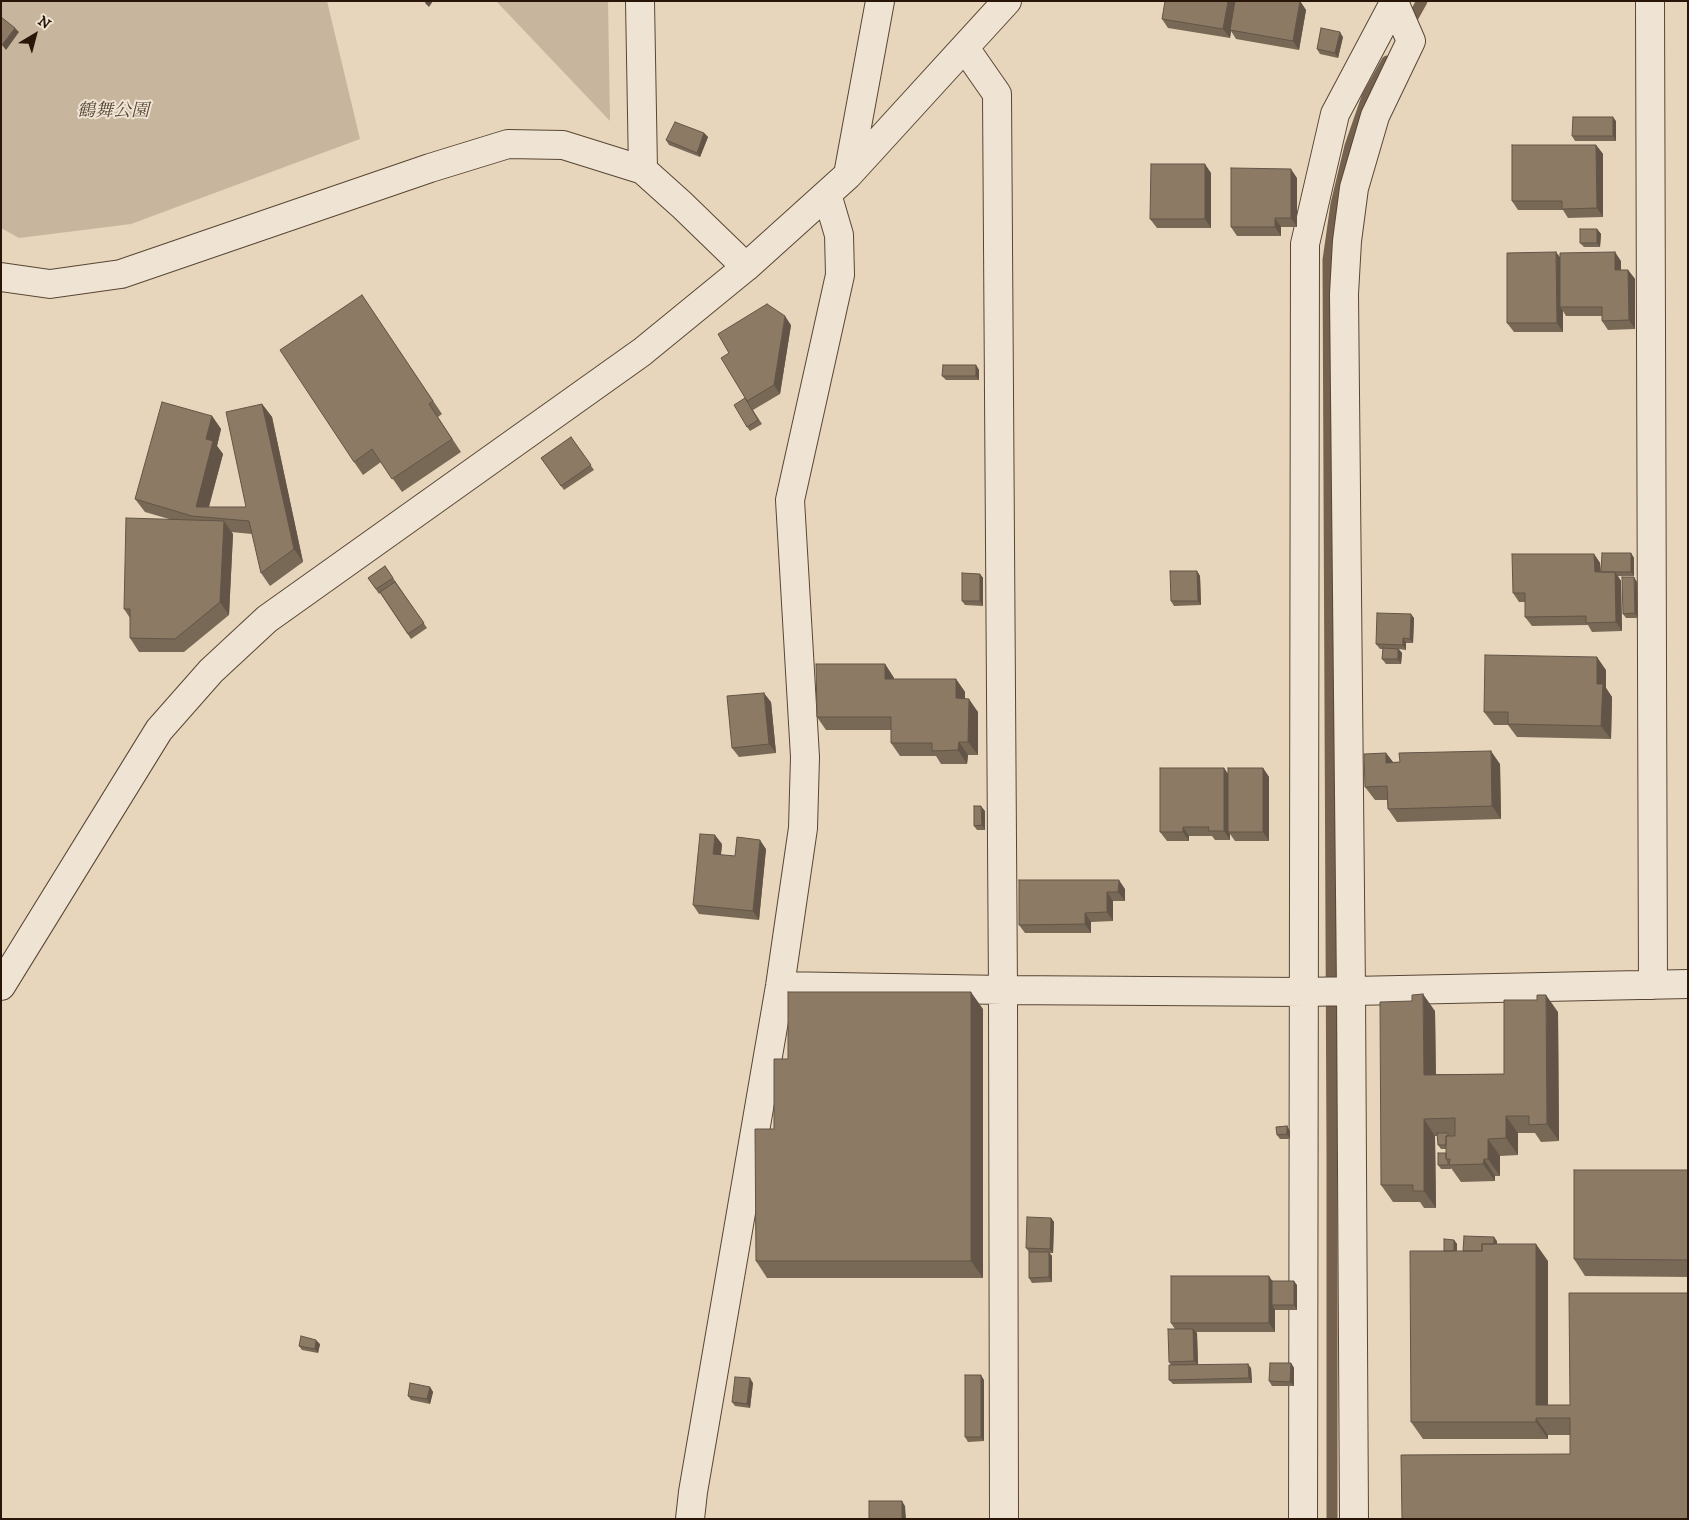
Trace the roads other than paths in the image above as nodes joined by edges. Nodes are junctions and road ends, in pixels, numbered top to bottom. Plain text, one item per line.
1 (640, 1) edge
2 (880, 1) edge
3 (1007, 1) edge
4 (1650, 1) edge
5 (1394, 2) edge
6 (965, 48) junction
7 (643, 170) junction
8 (848, 175) junction
9 (827, 194) junction
10 (746, 267) junction
11 (1, 277) edge
12 (1688, 984) edge
13 (1653, 985) junction
14 (1, 986) edge
15 (780, 986) junction
16 (1003, 990) junction
17 (1352, 991) junction
18 (1304, 992) junction
19 (690, 1519) edge
20 (1004, 1519) edge
21 (1303, 1519) edge
22 (1354, 1519) edge

1 - 7 street
2 - 8 street
3 - 6 street
4 - 13 street
5 - 17 street
5 - 18 street
6 - 8 street
6 - 16 street
7 - 10 street
7 - 11 street
8 - 9 street
9 - 10 street
9 - 15 street
10 - 14 street
12 - 13 street
13 - 17 street
15 - 16 street
15 - 19 street
16 - 18 street
16 - 20 street
17 - 18 street
17 - 22 street
18 - 21 street

